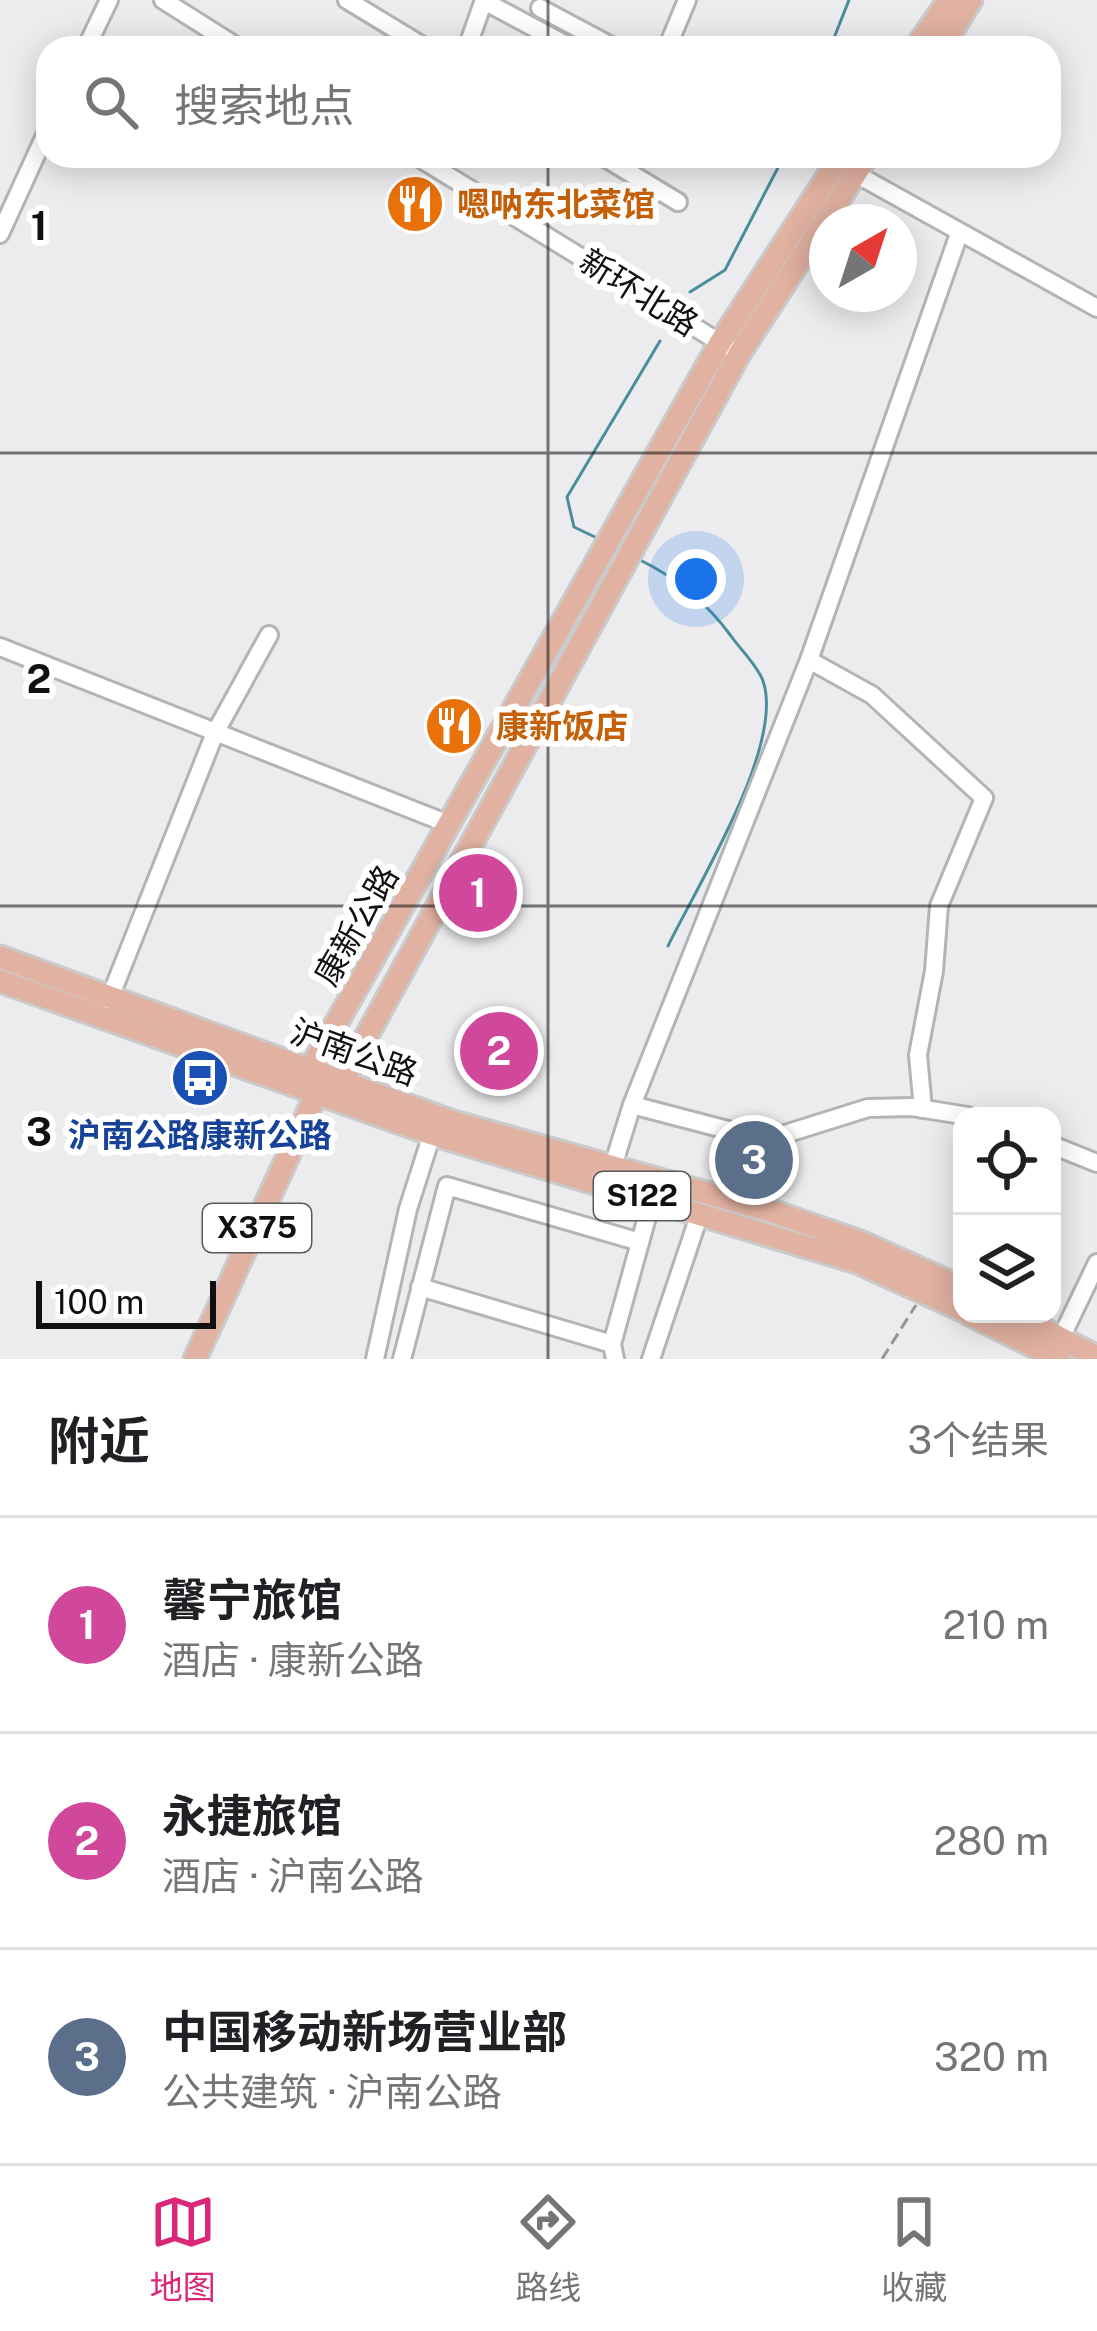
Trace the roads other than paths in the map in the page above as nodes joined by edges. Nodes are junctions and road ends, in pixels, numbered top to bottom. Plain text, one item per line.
1 (109, 0) edge
2 (163, 0) edge
3 (347, 0) edge
4 (484, 0) edge
5 (687, 0) edge
6 (950, 0) edge
7 (971, 0) edge
8 (541, 4) edge
9 (532, 27) junction
10 (92, 36) edge
11 (220, 36) edge
12 (406, 36) edge
13 (471, 36) edge
14 (549, 36) edge
15 (595, 36) edge
16 (672, 36) edge
17 (924, 36) edge
18 (948, 36) edge
19 (36, 155) edge
20 (444, 168) edge
21 (622, 168) edge
22 (840, 168) edge
23 (855, 168) edge
24 (678, 202) dead end
25 (0, 234) edge
26 (959, 234) junction
27 (1097, 308) edge
28 (729, 348) junction
29 (269, 635) dead end
30 (0, 647) edge
31 (809, 660) junction
32 (215, 733) junction
33 (452, 825) junction
34 (0, 957) edge
35 (0, 981) edge
36 (110, 1000) junction
37 (310, 1070) junction
38 (341, 1083) junction
39 (316, 1095) junction
40 (632, 1105) junction
41 (923, 1108) junction
42 (953, 1113) edge
43 (432, 1134) junction
44 (1061, 1148) edge
45 (1097, 1162) edge
46 (614, 1166) junction
47 (652, 1199) junction
48 (700, 1213) junction
49 (640, 1242) junction
50 (1097, 1263) edge
51 (953, 1284) edge
52 (420, 1288) junction
53 (953, 1306) edge
54 (995, 1323) edge
55 (1026, 1323) edge
56 (1060, 1348) edge
57 (614, 1351) edge
58 (1097, 1357) edge
59 (380, 1358) edge
60 (195, 1359) edge
61 (402, 1359) edge
62 (651, 1359) edge

1 - 10 street
2 - 11 street
3 - 12 street
4 - 9 street
4 - 13 street
5 - 16 street
6 - 17 main road
7 - 18 main road
8 - 9 street
8 - 15 street
9 - 14 street
19 - 25 street
20 - 28 street, 新环北路
21 - 24 street
22 - 28 main road, 康新公路
23 - 26 street
26 - 27 street
26 - 31 street
28 - 33 main road, 康新公路
28 - 38 main road, 康新公路
29 - 32 street
30 - 32 street
31 - 40 street
31 - 41 street
32 - 33 street
32 - 36 street
33 - 37 main road, 康新公路
34 - 36 main road, 沪南公路 / S122
35 - 39 main road, 沪南公路 / S122
36 - 37 main road, 沪南公路 / S122
37 - 38 main road, 沪南公路 / S122
37 - 39 main road
38 - 39 main road
38 - 46 main road, 沪南公路 / S122
39 - 43 main road, 沪南公路 / S122
39 - 60 main road, X375
40 - 41 street
40 - 46 street
41 - 42 street
43 - 47 main road, 沪南公路 / S122
43 - 59 street
44 - 45 street
46 - 51 main road, 沪南公路 / S122
47 - 48 main road, 沪南公路 / S122
47 - 49 street
48 - 53 main road, 沪南公路 / S122
48 - 62 street
49 - 52 street
49 - 57 street
50 - 56 street
52 - 57 street
52 - 61 street
54 - 56 main road, 沪南公路 / S122
55 - 56 main road, 沪南公路 / S122
56 - 58 main road, 沪南公路 / S122

